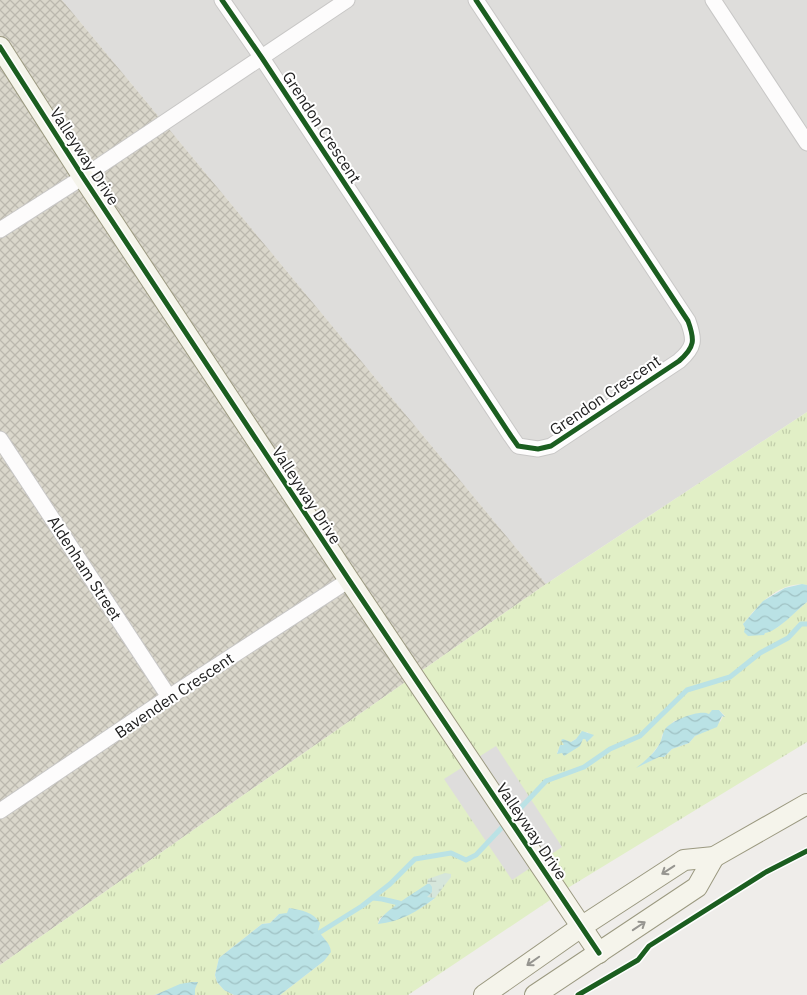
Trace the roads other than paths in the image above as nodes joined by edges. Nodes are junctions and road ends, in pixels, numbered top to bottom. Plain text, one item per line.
1 (222, 0) edge
2 (347, 0) edge
3 (476, 0) edge
4 (713, 0) edge
5 (0, 47) edge
6 (262, 58) junction
7 (807, 143) edge
8 (83, 177) junction
9 (0, 230) edge
10 (0, 439) edge
11 (349, 580) junction
12 (169, 697) junction
13 (807, 804) edge
14 (0, 811) edge
15 (714, 858) junction
16 (581, 928) junction
17 (599, 953) junction
18 (484, 995) edge
19 (535, 995) edge

1 - 6 street
2 - 6 street
3 - 6 street, Grendon Crescent
4 - 7 street
5 - 8 street, Valleyway Drive
6 - 8 street
8 - 9 street
8 - 11 street, Valleyway Drive
10 - 12 street, Aldenham Street
11 - 12 street, Bavenden Crescent
11 - 16 street, Valleyway Drive
12 - 14 street, Bavenden Crescent
13 - 15 street
15 -> 16 street
17 -> 15 street
16 - 17 street, Valleyway Drive
16 -> 18 street
17 - 19 street

